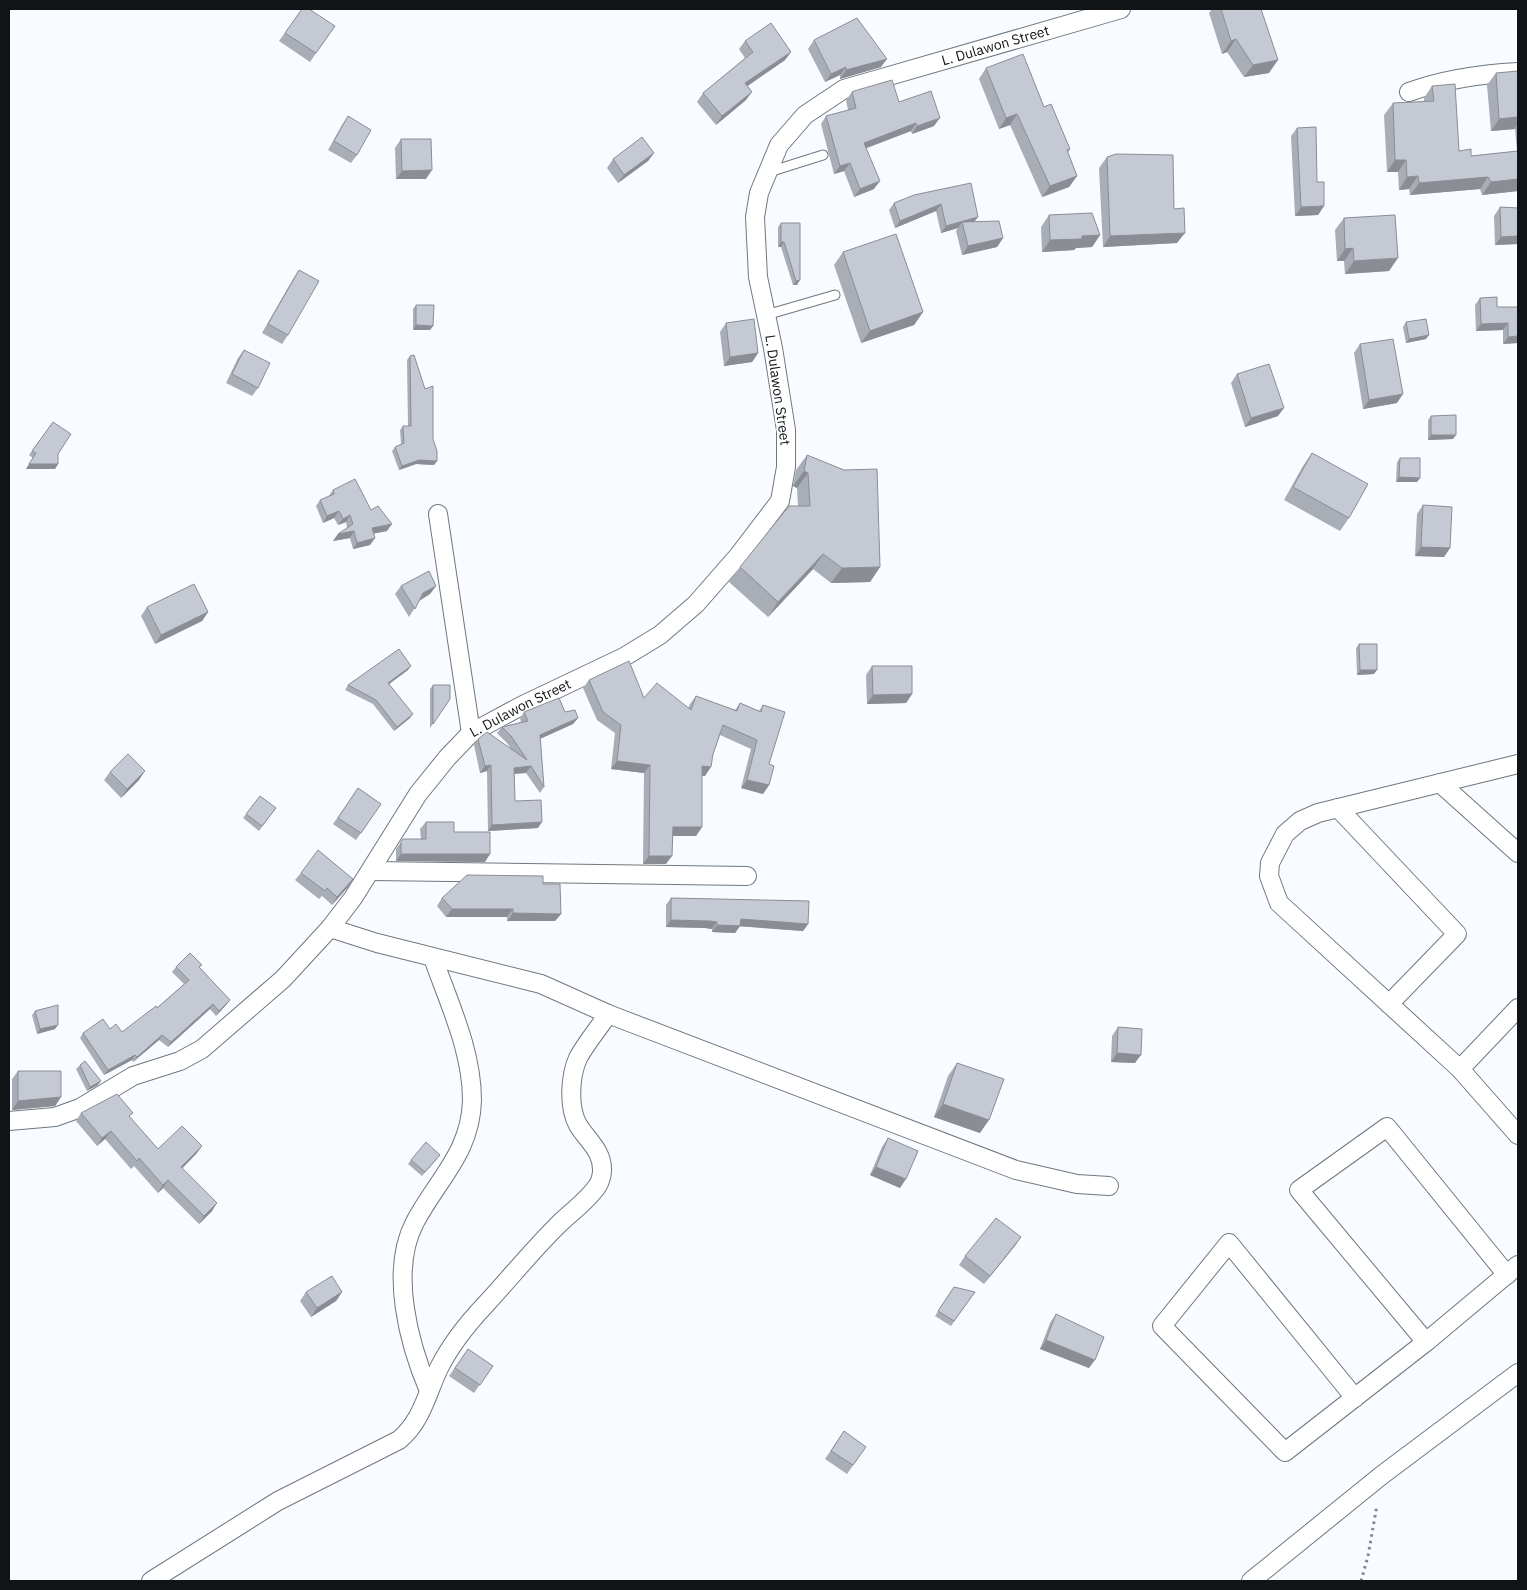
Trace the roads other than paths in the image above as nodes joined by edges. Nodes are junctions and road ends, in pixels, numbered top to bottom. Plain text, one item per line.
1 (1122, 9) edge
2 (1518, 72) edge
3 (1409, 92) dead end
4 (823, 155) dead end
5 (766, 173) junction
6 (835, 295) dead end
7 (766, 314) junction
8 (438, 514) dead end
9 (471, 733) junction
10 (1518, 764) edge
11 (1440, 783) junction
12 (1338, 808) junction
13 (1518, 853) edge
14 (370, 871) junction
15 (747, 876) dead end
16 (330, 928) junction
17 (432, 958) junction
18 (1389, 1004) junction
19 (1518, 1008) edge
20 (608, 1014) junction
21 (1460, 1069) junction
22 (9, 1121) edge
23 (1518, 1135) edge
24 (1109, 1186) dead end
25 (1512, 1270) edge
26 (1426, 1342) junction
27 (1518, 1373) edge
28 (429, 1392) junction
29 (1355, 1398) junction
30 (152, 1581) edge
31 (1251, 1581) edge

1 - 5 street, L. Dulawon Street
2 - 3 street
4 - 5 lane
5 - 7 street, L. Dulawon Street
6 - 7 lane
7 - 9 street, L. Dulawon Street
8 - 9 street
9 - 14 street, L. Dulawon Street
10 - 11 street
11 - 12 street
11 - 13 street
12 - 18 street
12 - 18 street
14 - 15 street
14 - 16 street, L. Dulawon Street
16 - 17 street
16 - 22 street, L. Dulawon Street
17 - 20 street
17 - 28 street
18 - 21 street
19 - 21 street
20 - 24 street
20 - 28 street
21 - 23 street
25 - 26 street
25 - 26 street
26 - 29 street
27 - 31 street
28 - 30 street
29 - 29 street

